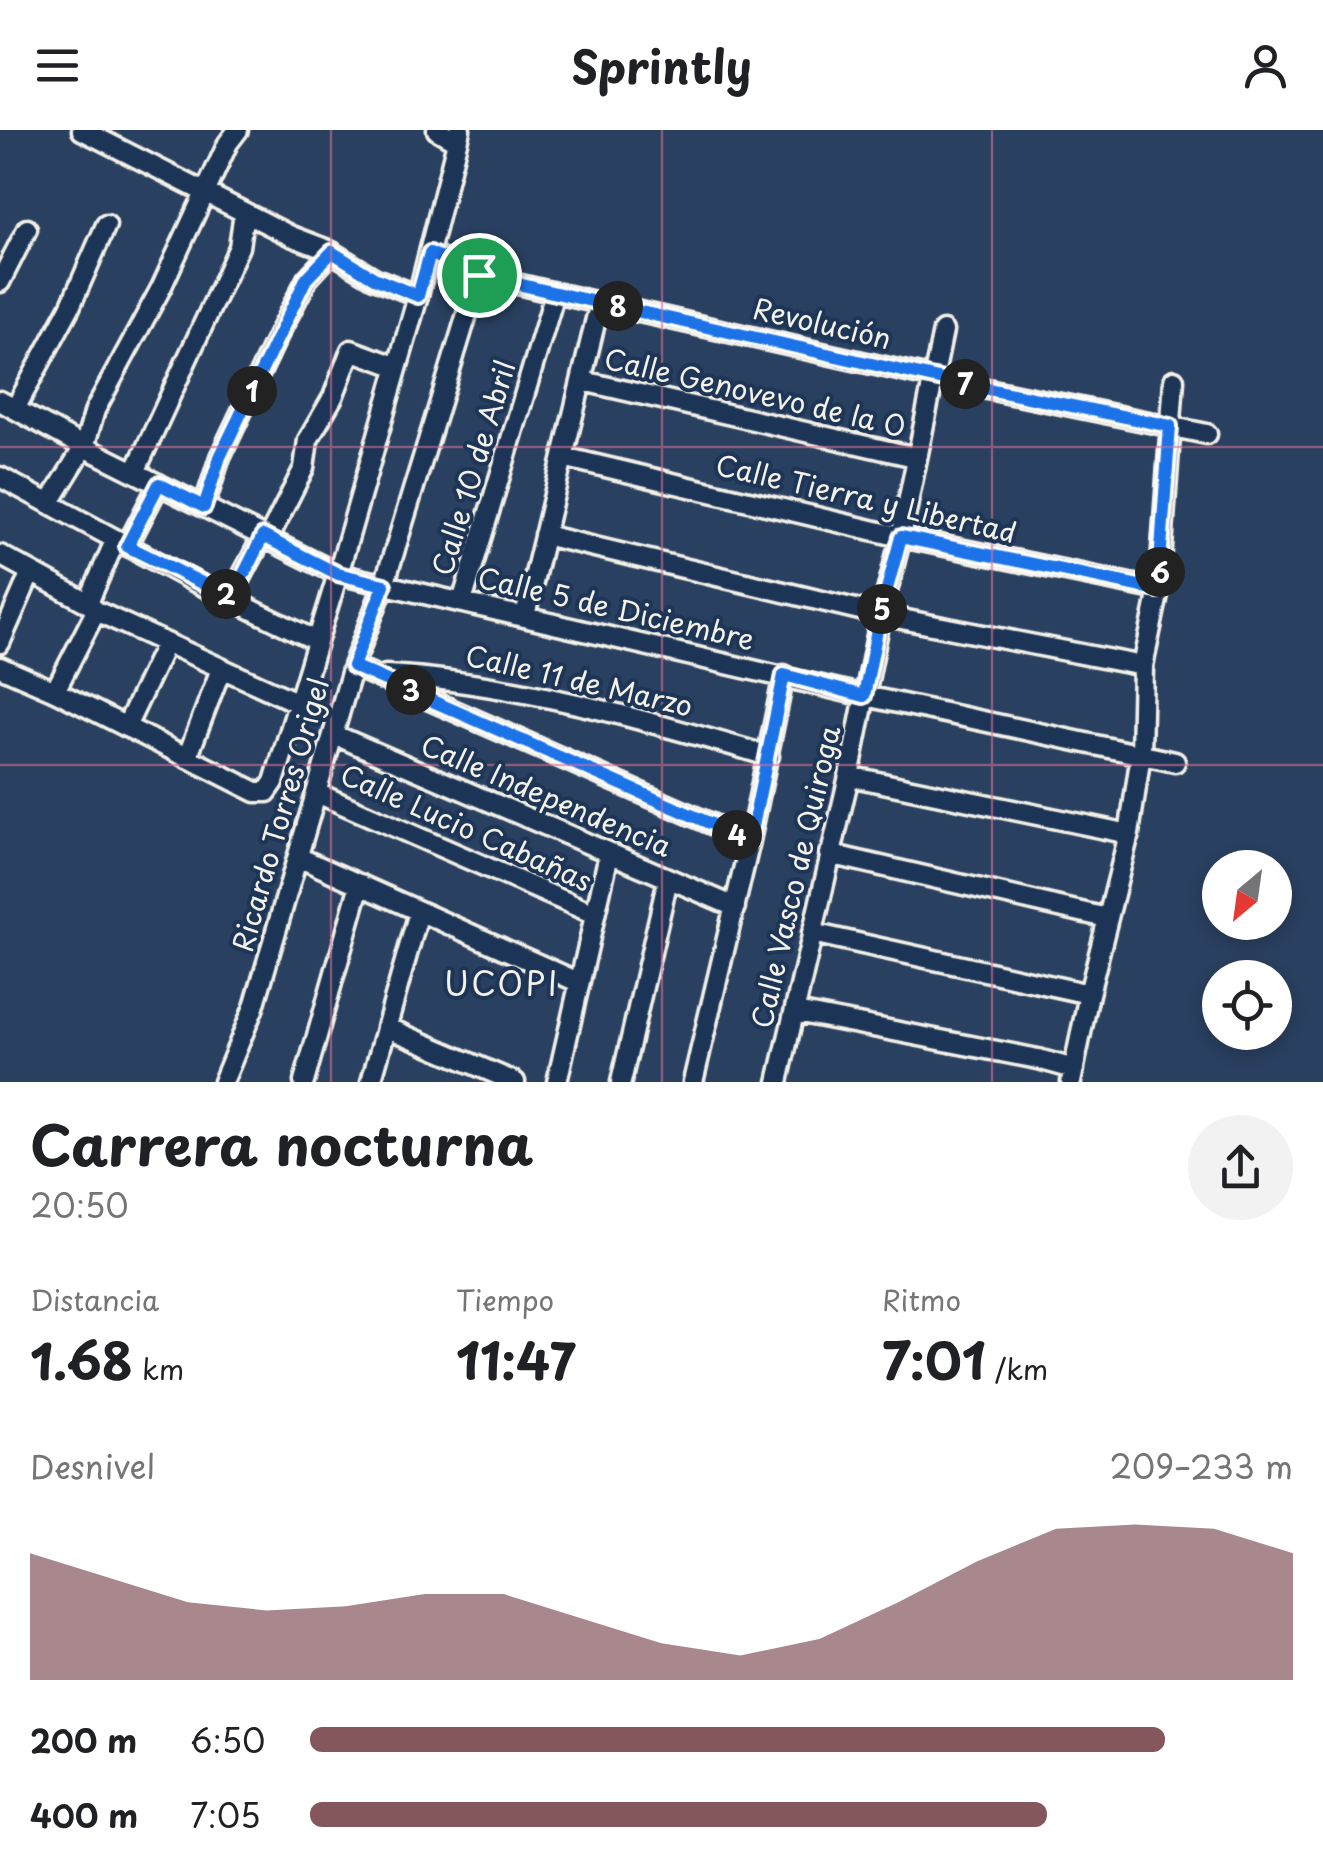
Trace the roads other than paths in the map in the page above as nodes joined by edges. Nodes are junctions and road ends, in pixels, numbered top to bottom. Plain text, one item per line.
1 (238, 130) edge
2 (438, 130) edge
3 (86, 131) edge
4 (458, 135) edge
5 (207, 191) junction
6 (244, 212) junction
7 (106, 226) dead end
8 (27, 229) dead end
9 (332, 252) junction
10 (430, 253) junction
11 (479, 275) junction
12 (0, 282) edge
13 (556, 293) junction
14 (418, 296) junction
15 (600, 302) junction
16 (942, 331) dead end
17 (395, 366) junction
18 (934, 378) junction
19 (1174, 380) dead end
20 (582, 381) junction
21 (7, 406) edge
22 (1170, 426) junction
23 (1207, 434) dead end
24 (84, 447) junction
25 (562, 457) junction
26 (916, 458) junction
27 (135, 472) junction
28 (0, 477) edge
29 (159, 484) junction
30 (50, 502) junction
31 (204, 507) junction
32 (544, 535) junction
33 (901, 537) junction
34 (266, 538) junction
35 (121, 544) junction
36 (0, 554) edge
37 (31, 572) junction
38 (338, 574) junction
39 (384, 585) junction
40 (1158, 590) junction
41 (232, 598) junction
42 (462, 602) junction
43 (92, 607) junction
44 (880, 615) junction
45 (525, 616) junction
46 (317, 641) junction
47 (162, 642) junction
48 (0, 643) edge
49 (353, 666) junction
50 (1143, 666) junction
51 (0, 667) edge
52 (221, 669) junction
53 (376, 674) junction
54 (784, 675) junction
55 (54, 691) junction
56 (864, 696) junction
57 (298, 703) junction
58 (126, 727) junction
59 (335, 735) junction
60 (1141, 754) junction
61 (768, 756) junction
62 (188, 758) junction
63 (1175, 762) dead end
64 (849, 776) junction
65 (317, 792) junction
66 (1128, 834) junction
67 (750, 841) junction
68 (608, 854) junction
69 (829, 854) junction
70 (298, 858) junction
71 (668, 879) junction
72 (360, 884) junction
73 (735, 908) junction
74 (419, 912) junction
75 (594, 914) junction
76 (1107, 918) junction
77 (812, 933) junction
78 (578, 982) junction
79 (1088, 994) junction
80 (796, 1012) junction
81 (386, 1027) junction
82 (1072, 1076) edge
83 (223, 1082) edge
84 (304, 1082) edge
85 (370, 1082) edge
86 (515, 1082) edge
87 (557, 1082) edge
88 (621, 1082) edge
89 (693, 1082) edge
90 (778, 1082) edge

1 - 5 street
2 - 4 street
3 - 5 street
4 - 10 street
5 - 6 street
5 - 24 street
6 - 9 street
6 - 27 street
7 - 21 street
8 - 12 street
9 - 14 street
9 - 31 street
10 - 11 street, Revolución
10 - 14 street
11 - 13 street, Revolución
11 - 39 street, Ricardo Torres Origel
13 - 15 street, Revolución
13 - 42 street, Calle 10 de Abril
14 - 17 street
15 - 18 street, Revolución
15 - 20 street
16 - 18 street, Calle Vasco de Quiroga
17 - 34 street
17 - 38 street
18 - 22 street, Revolución
18 - 26 street, Calle Vasco de Quiroga
19 - 22 street
20 - 25 street
20 - 26 street, Calle Genovevo de la O
21 - 24 street, Calle 5 de Diciembre
22 - 23 street, Revolución
22 - 40 street
24 - 27 street, Calle 5 de Diciembre
24 - 30 street
25 - 32 street
25 - 33 street, Calle Tierra y Libertad
26 - 33 street, Calle Vasco de Quiroga
27 - 29 street, Calle 5 de Diciembre
28 - 30 street
29 - 31 street, Calle 5 de Diciembre
29 - 35 street
30 - 35 street
31 - 34 street, Calle 5 de Diciembre
32 - 44 street
32 - 45 street
33 - 40 street, Calle Tierra y Libertad
33 - 44 street, Calle Vasco de Quiroga
34 - 38 street, Calle 5 de Diciembre
34 - 41 street
35 - 41 street
35 - 43 street
36 - 37 street
37 - 43 street
37 - 48 street
38 - 39 street, Calle 5 de Diciembre
38 - 46 street
39 - 42 street, Calle 5 de Diciembre
39 - 49 street, Ricardo Torres Origel
40 - 50 street
41 - 46 street
42 - 45 street, Calle 5 de Diciembre
43 - 47 street
43 - 55 street
44 - 50 street
44 - 56 street, Calle Vasco de Quiroga
45 - 54 street, Calle 5 de Diciembre
46 - 57 street
47 - 52 street
47 - 58 street
49 - 53 street
49 - 59 street, Ricardo Torres Origel
50 - 60 street
51 - 55 street
52 - 57 street
52 - 62 street
53 - 61 street, Calle 11 de Marzo
53 - 67 street
54 - 56 street, Calle 5 de Diciembre
54 - 61 street
55 - 58 street
56 - 60 street, Calle 5 de Diciembre
56 - 64 street, Calle Vasco de Quiroga
57 - 62 street
58 - 62 street
59 - 65 street, Ricardo Torres Origel
59 - 68 street, Calle Independencia
60 - 63 street, Calle 5 de Diciembre
60 - 66 street
61 - 67 street
64 - 66 street
64 - 69 street, Calle Vasco de Quiroga
65 - 70 street, Ricardo Torres Origel
65 - 75 street, Calle Lucio Cabañas
66 - 76 street
67 - 73 street
68 - 71 street, Calle Independencia
68 - 75 street
69 - 76 street
69 - 77 street, Calle Vasco de Quiroga
70 - 72 street
70 - 83 street, Ricardo Torres Origel
71 - 73 street, Calle Independencia
71 - 88 street
72 - 74 street
72 - 84 street
73 - 89 street
74 - 78 street
74 - 81 street
75 - 78 street
76 - 79 street
77 - 79 street
77 - 80 street, Calle Vasco de Quiroga
78 - 87 street
79 - 82 street
80 - 82 street
80 - 90 street, Calle Vasco de Quiroga
81 - 85 street
81 - 86 street

